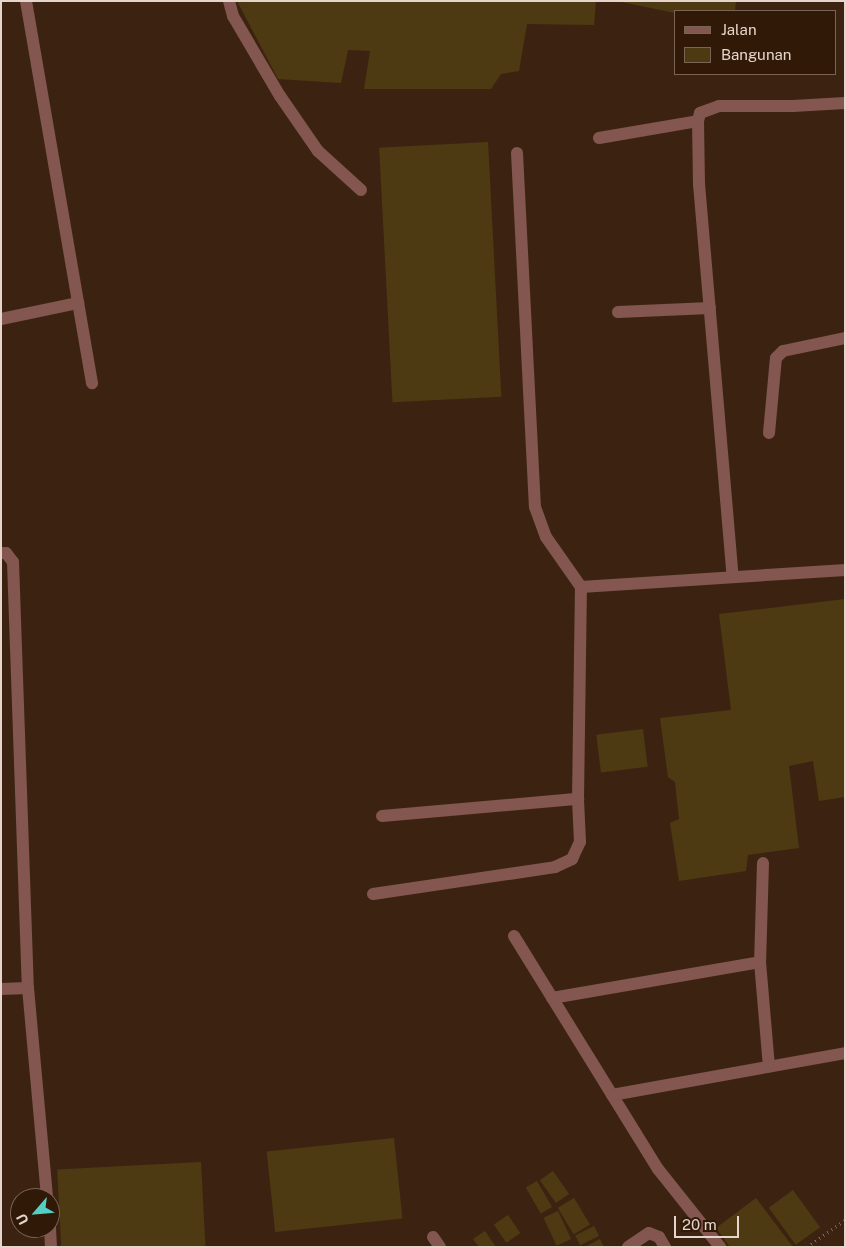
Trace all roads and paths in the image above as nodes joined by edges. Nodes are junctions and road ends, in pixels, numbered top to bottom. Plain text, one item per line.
1 (26, 1) edge
2 (229, 1) edge
3 (845, 103) edge
4 (698, 122) junction
5 (599, 138) dead end
6 (517, 153) dead end
7 (361, 190) dead end
8 (78, 304) junction
9 (710, 308) junction
10 (618, 312) dead end
11 (1, 319) edge
12 (845, 338) edge
13 (92, 383) dead end
14 (769, 433) dead end
15 (1, 552) edge
16 (845, 570) edge
17 (733, 577) junction
18 (580, 587) junction
19 (578, 799) junction
20 (382, 816) dead end
21 (763, 863) dead end
22 (373, 894) dead end
23 (514, 936) dead end
24 (760, 962) junction
25 (28, 988) junction
26 (1, 989) edge
27 (552, 998) junction
28 (845, 1053) edge
29 (770, 1067) junction
30 (612, 1095) junction
31 (46, 1188) edge
32 (845, 1220) edge
33 (628, 1247) edge
34 (664, 1247) edge
35 (720, 1247) edge
36 (807, 1247) edge

1 - 8 street
2 - 7 street
3 - 4 street
4 - 5 street
4 - 9 street
6 - 18 street
8 - 11 street
8 - 13 street
9 - 10 street
9 - 17 street
12 - 14 street
15 - 25 street
16 - 17 street
17 - 18 street
18 - 19 street
19 - 20 street
19 - 22 street
21 - 24 street
23 - 27 street
24 - 27 street
24 - 29 street
25 - 26 street
25 - 31 street
27 - 30 street
28 - 29 street
29 - 30 street
30 - 35 street
32 - 36 path
33 - 34 street

